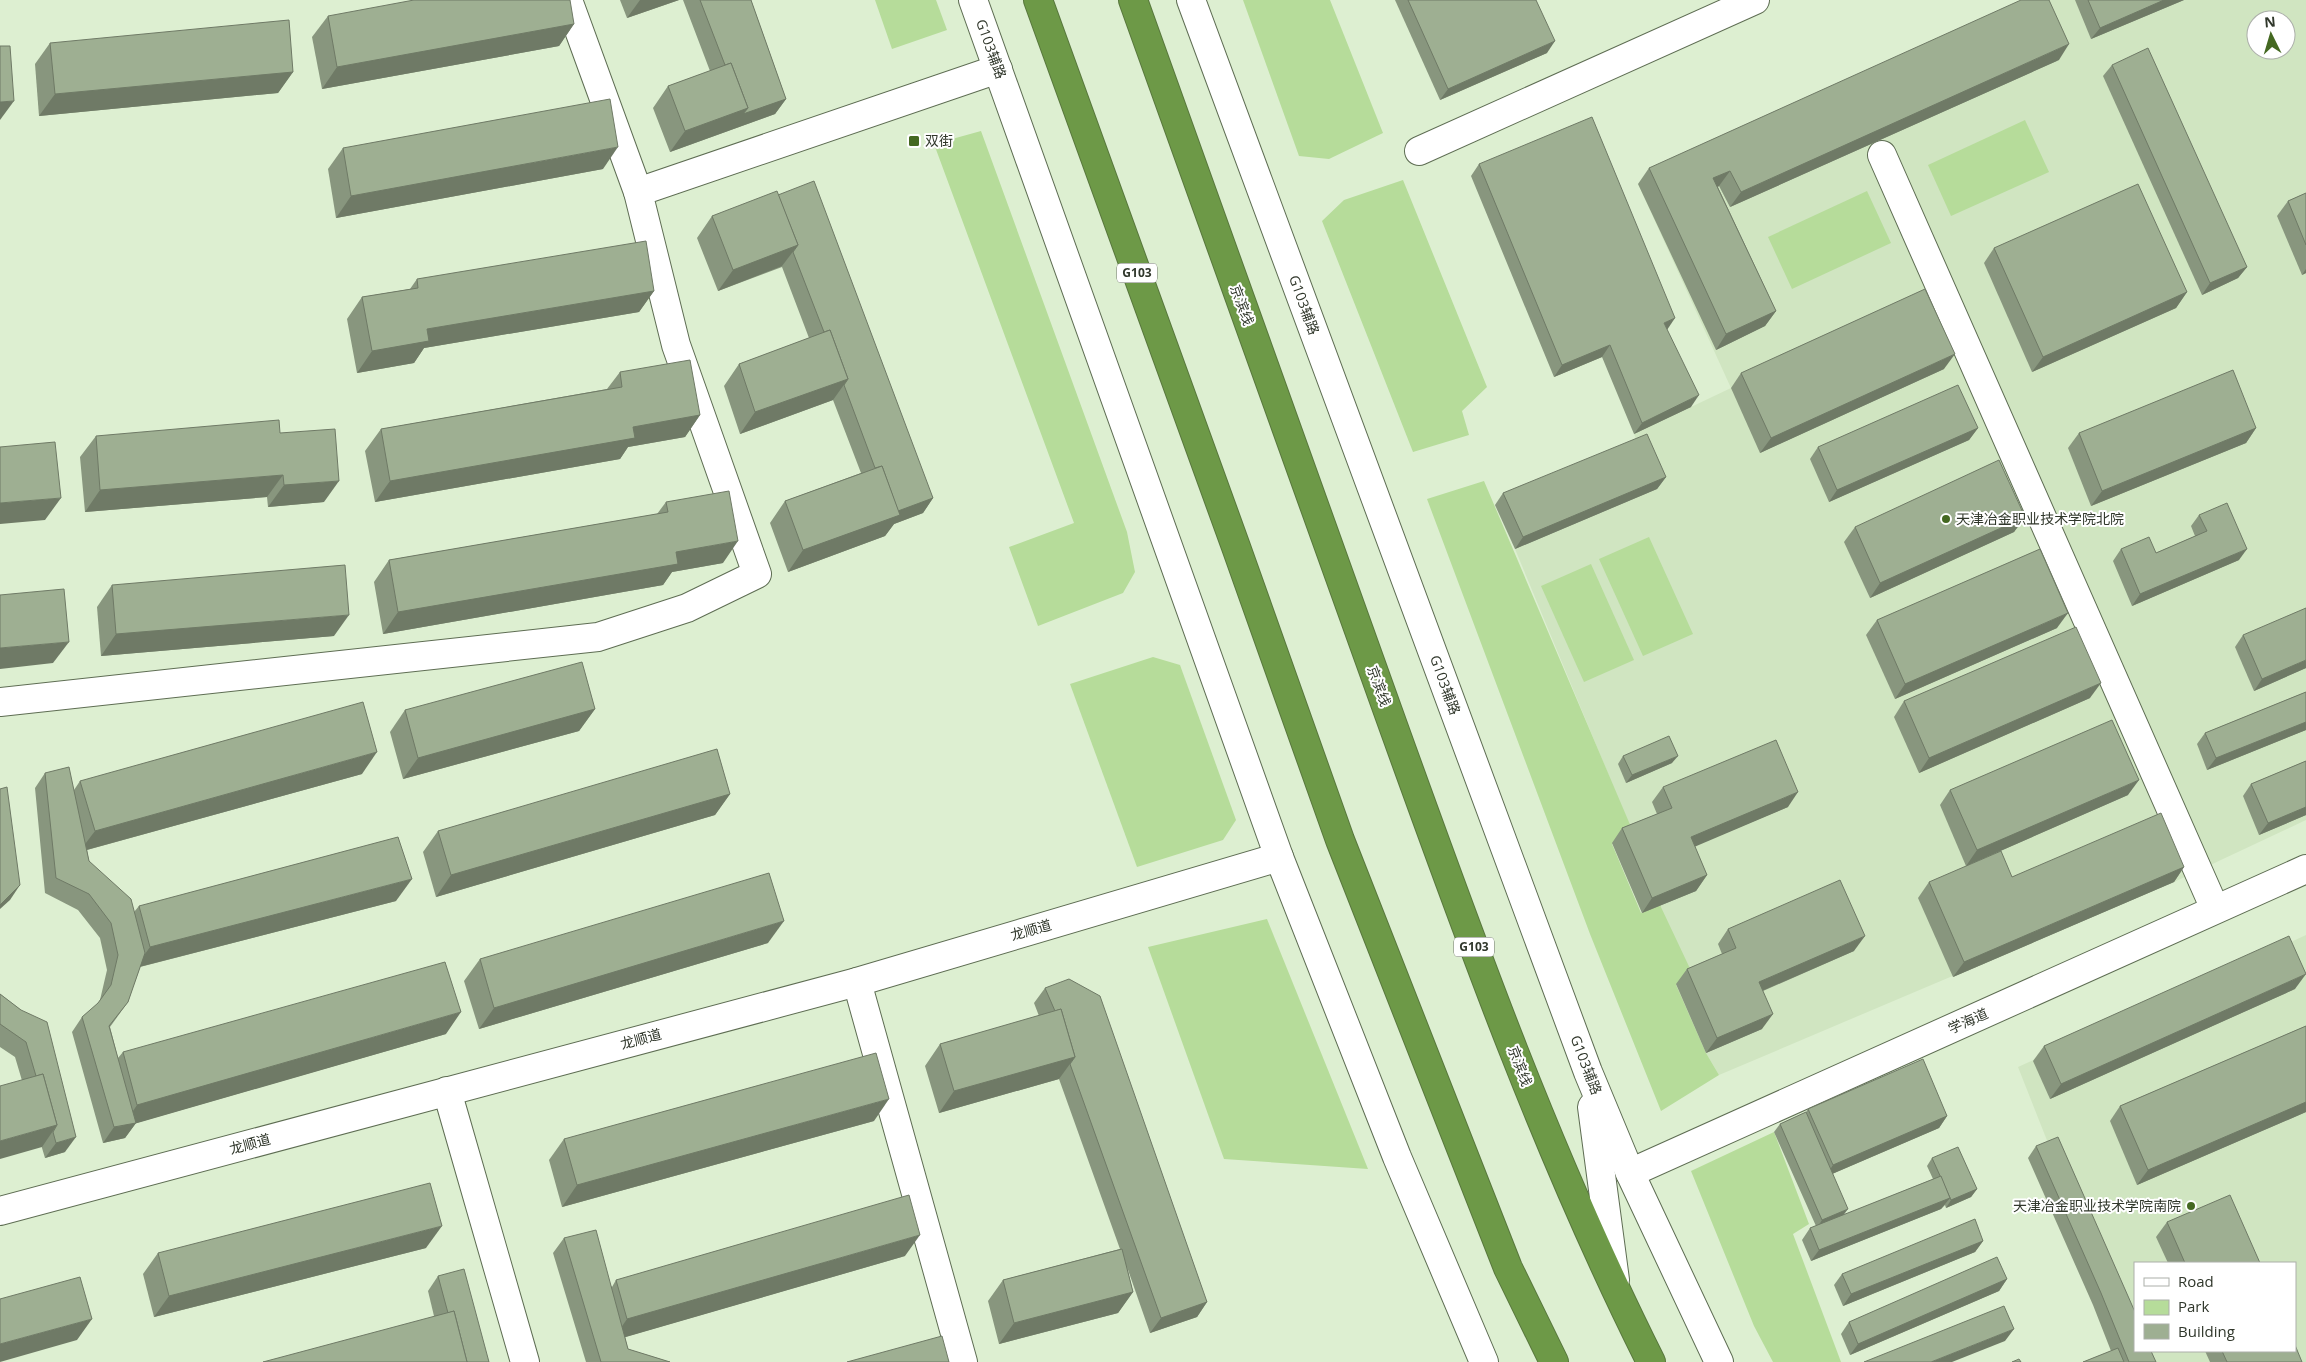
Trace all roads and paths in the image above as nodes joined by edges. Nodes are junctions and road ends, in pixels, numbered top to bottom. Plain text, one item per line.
1 (568, 0) edge
2 (973, 0) edge
3 (1038, 0) edge
4 (1133, 0) edge
5 (1191, 0) edge
6 (1755, 0) edge
7 (998, 69) junction
8 (1419, 151) dead end
9 (1882, 155) edge
10 (638, 192) junction
11 (0, 702) edge
12 (1278, 857) junction
13 (2306, 869) edge
14 (2215, 909) junction
15 (857, 982) junction
16 (1588, 1072) junction
17 (447, 1091) junction
18 (1630, 1173) junction
19 (0, 1211) edge
20 (1617, 1294) junction
21 (525, 1362) edge
22 (963, 1362) edge
23 (1484, 1362) edge
24 (1554, 1362) edge
25 (1651, 1362) edge
26 (1719, 1362) edge

1 - 10 street
2 - 7 street, G103辅路
3 - 24 highway, G103
4 - 20 highway, 京滨线 / G103
5 - 16 street, G103辅路
6 - 8 street
7 - 10 street
7 - 12 street, G103辅路
9 - 14 street
10 - 11 street
12 - 15 street, 龙顺道
12 - 23 street, G103辅路
13 - 14 street, 学海道
14 - 18 street, 学海道
15 - 17 street, 龙顺道
15 - 22 street
16 - 18 street, G103辅路
16 - 20 street
17 - 19 street, 龙顺道
17 - 21 street
18 - 26 street, G103辅路
20 - 25 highway, 京滨线 / G103

